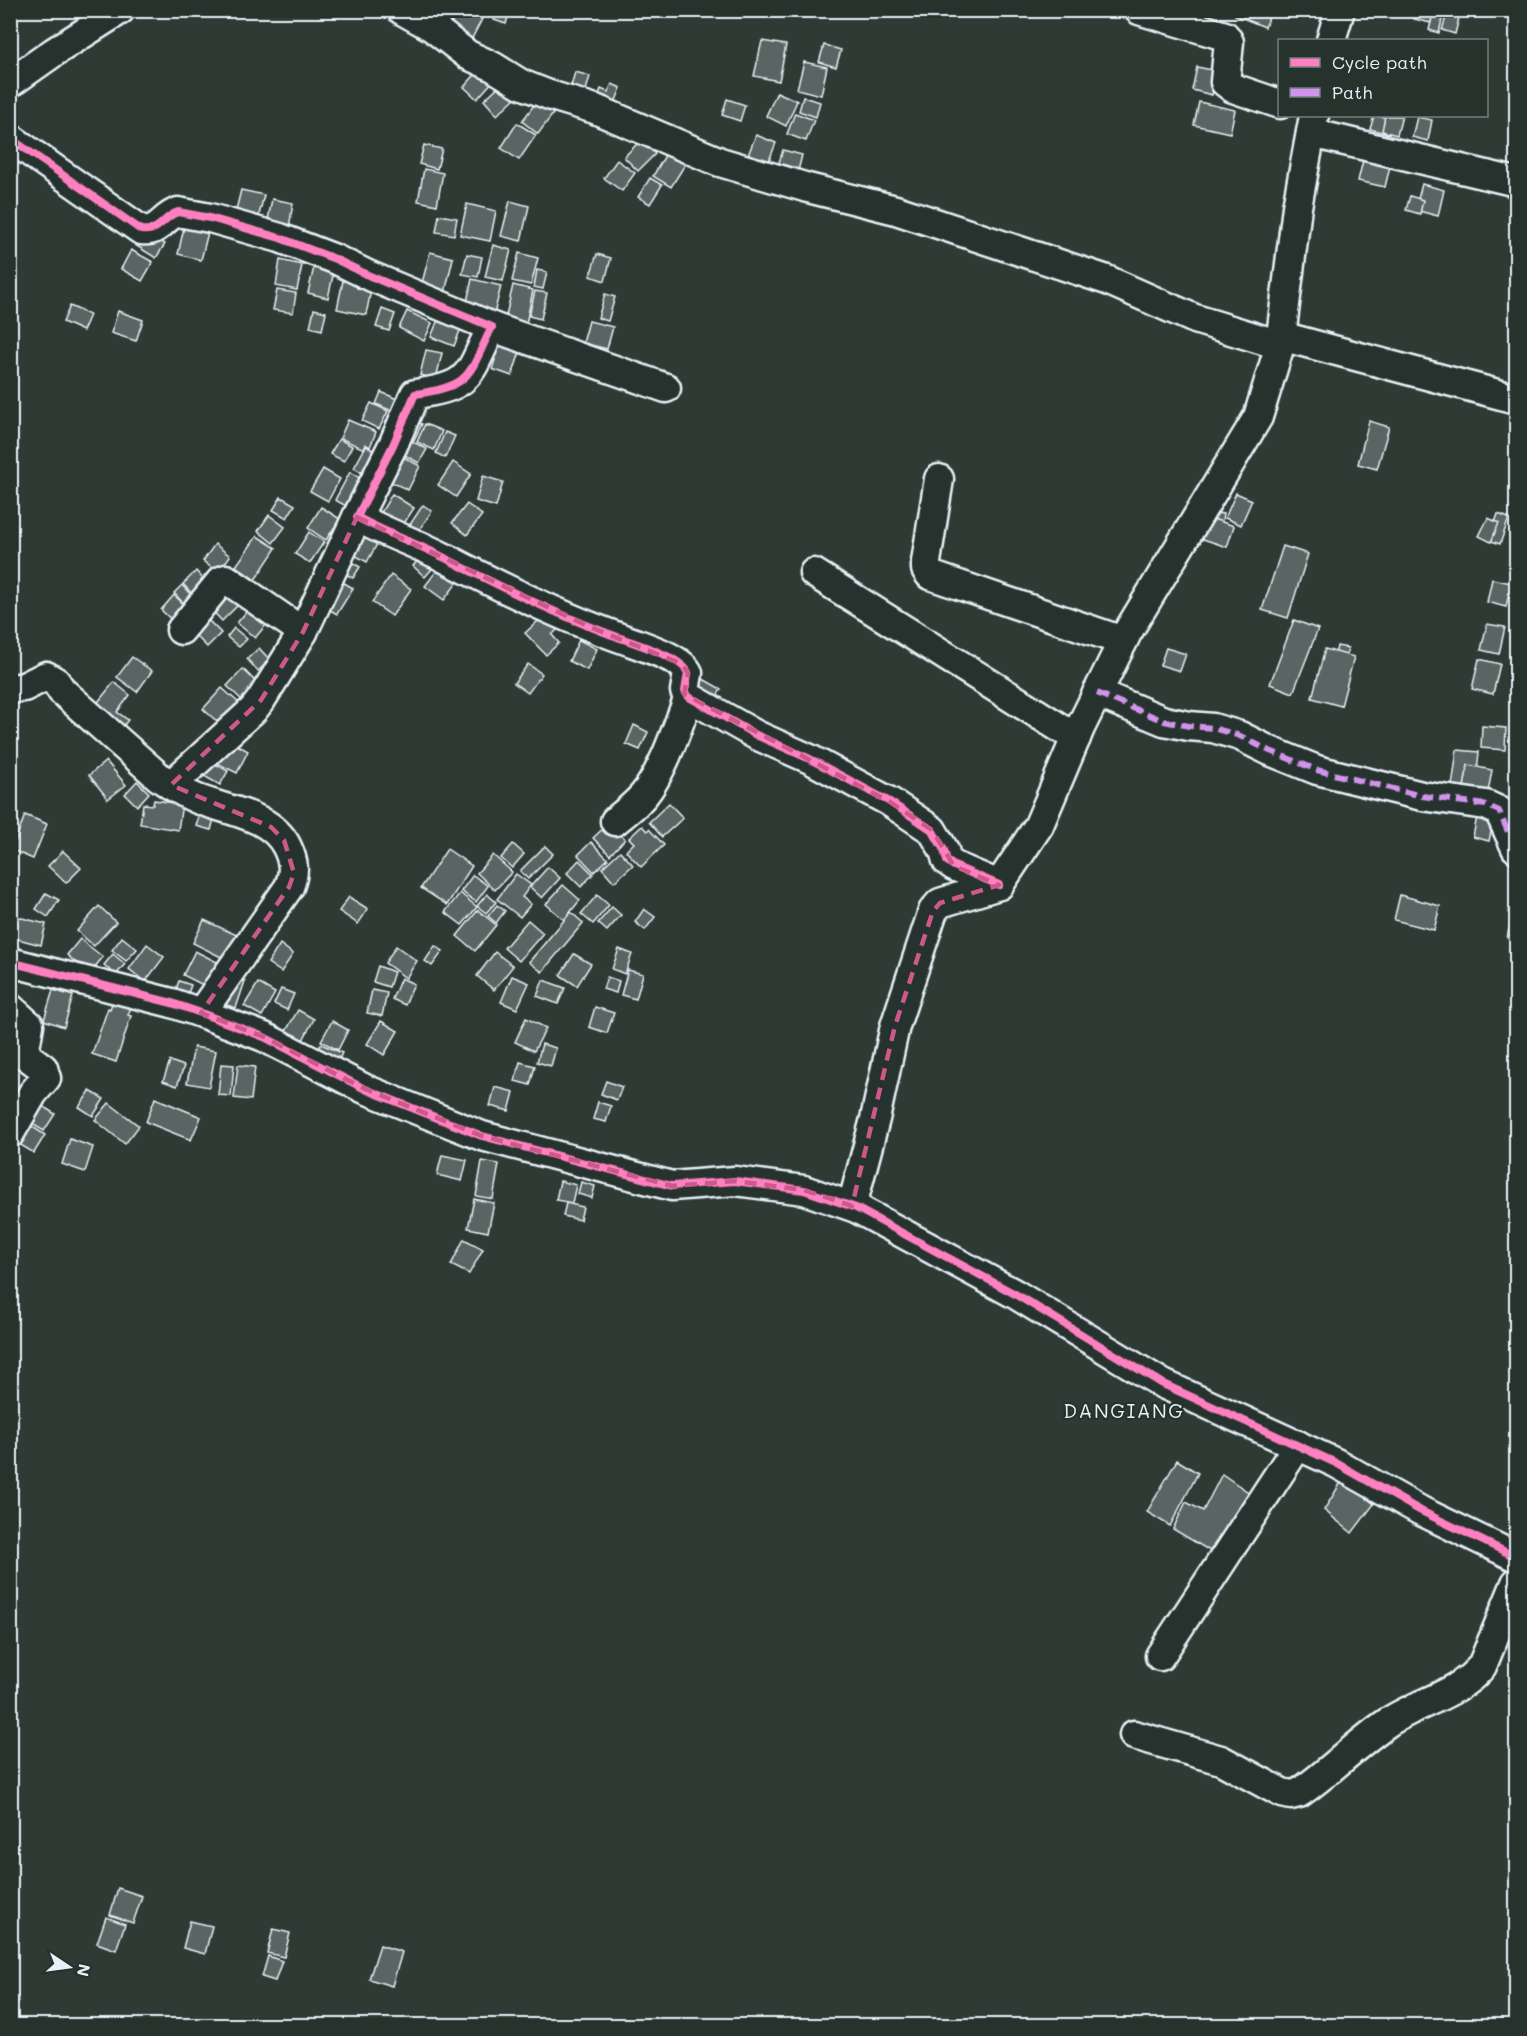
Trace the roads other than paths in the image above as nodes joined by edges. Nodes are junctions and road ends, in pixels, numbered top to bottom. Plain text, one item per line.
1 (120, 10) edge
2 (402, 10) edge
3 (1140, 10) edge
4 (1341, 10) edge
5 (1331, 39) edge
6 (10, 83) edge
7 (1278, 103) edge
8 (1312, 124) edge
9 (10, 138) edge
10 (1516, 182) edge
11 (492, 327) junction
12 (1281, 340) junction
13 (666, 388) dead end
14 (1516, 399) edge
15 (939, 479) dead end
16 (357, 517) junction
17 (814, 573) dead end
18 (181, 630) dead end
19 (303, 632) junction
20 (1123, 641) junction
21 (10, 689) edge
22 (1097, 693) junction
23 (689, 697) junction
24 (1076, 738) junction
25 (171, 785) junction
26 (615, 821) dead end
27 (1516, 848) edge
28 (999, 885) junction
29 (10, 962) edge
30 (10, 1008) edge
31 (201, 1013) junction
32 (10, 1133) edge
33 (852, 1206) junction
34 (1298, 1445) junction
35 (1514, 1548) edge
36 (1516, 1583) edge
37 (1161, 1656) dead end
38 (1134, 1735) dead end

1 - 6 street
2 - 12 street
3 - 7 street
4 - 5 street
8 - 10 street
8 - 12 street
9 - 11 street
11 - 13 street
11 - 16 street
12 - 14 street
12 - 20 street
15 - 20 street
16 - 19 street
16 - 23 street
17 - 24 street
18 - 19 street
19 - 25 street
20 - 22 street
21 - 25 street
22 - 24 street
22 - 27 street
23 - 26 street
23 - 28 street
24 - 28 street
25 - 31 street
28 - 33 street
29 - 31 street
30 - 32 street
31 - 33 street
33 - 34 street
34 - 35 street
34 - 37 street
36 - 38 street

